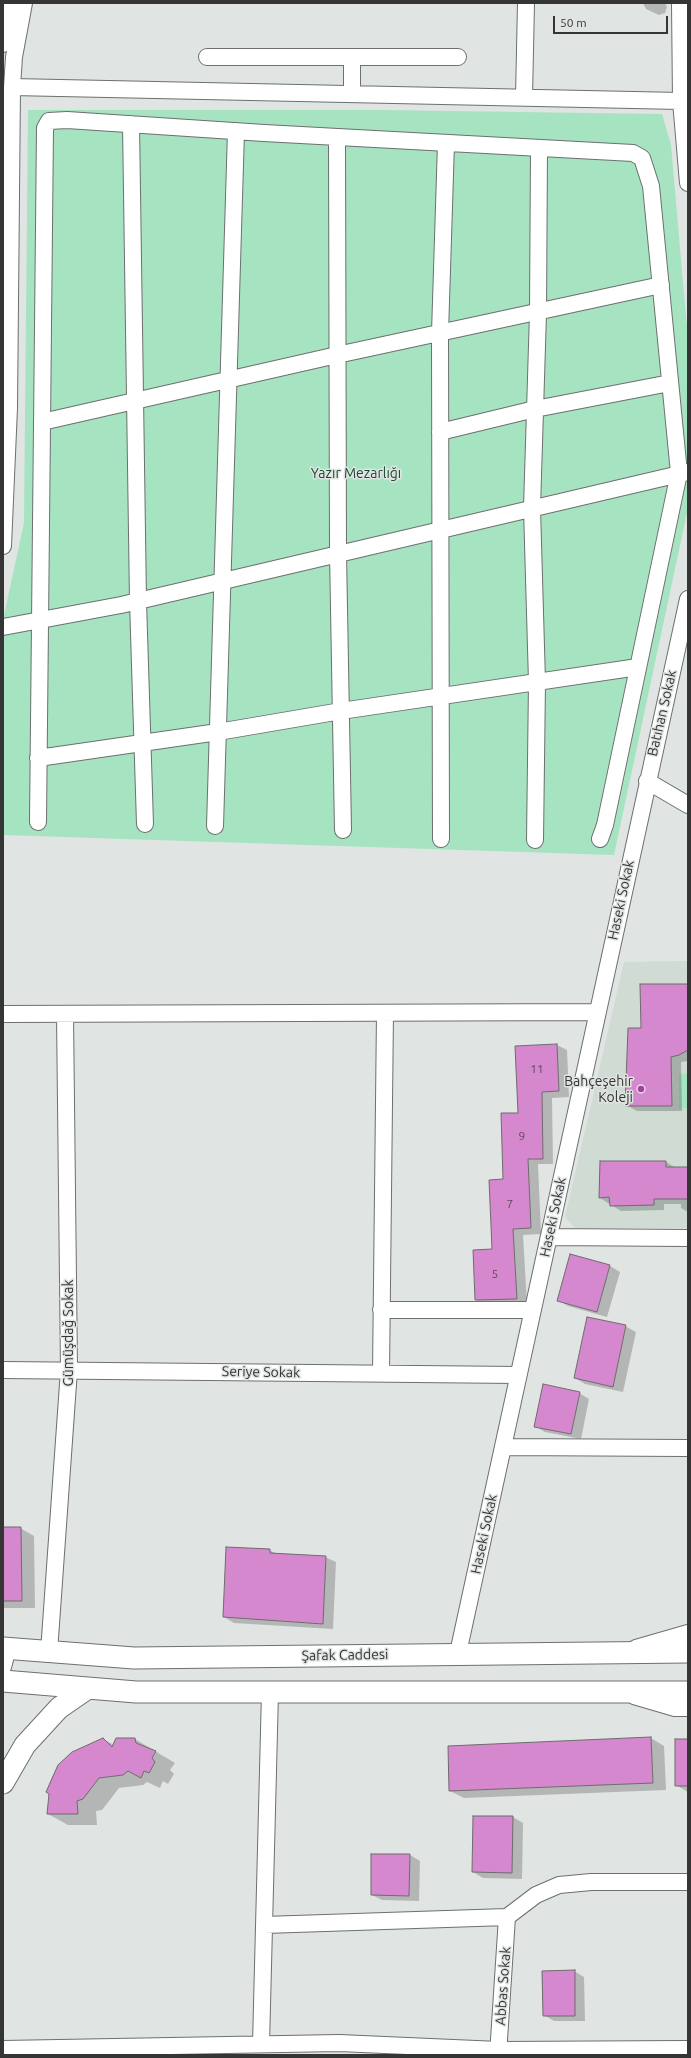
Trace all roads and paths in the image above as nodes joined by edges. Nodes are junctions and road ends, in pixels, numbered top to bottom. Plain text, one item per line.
1 (10, 3) edge
2 (24, 3) edge
3 (526, 3) edge
4 (682, 7) edge
5 (3, 44) edge
6 (352, 56) junction
7 (458, 56) dead end
8 (207, 57) dead end
9 (12, 87) junction
10 (352, 94) junction
11 (524, 98) junction
12 (681, 100) junction
13 (130, 124) junction
14 (236, 131) junction
15 (337, 138) junction
16 (446, 143) junction
17 (539, 148) junction
18 (688, 182) edge
19 (660, 285) junction
20 (538, 313) junction
21 (440, 333) junction
22 (337, 355) junction
23 (227, 381) junction
24 (670, 383) junction
25 (135, 402) junction
26 (535, 409) junction
27 (42, 422) junction
28 (440, 432) junction
29 (684, 473) edge
30 (532, 508) junction
31 (439, 530) junction
32 (3, 546) edge
33 (338, 553) junction
34 (223, 581) junction
35 (688, 599) edge
36 (138, 601) junction
37 (40, 620) junction
38 (3, 627) edge
39 (638, 667) junction
40 (537, 682) junction
41 (440, 697) junction
42 (341, 712) junction
43 (218, 732) junction
44 (143, 744) junction
45 (38, 758) junction
46 (647, 781) junction
47 (688, 805) edge
48 (38, 822) dead end
49 (145, 824) dead end
50 (215, 826) dead end
51 (343, 830) dead end
52 (441, 839) dead end
53 (600, 839) dead end
54 (535, 840) dead end
55 (597, 1012) junction
56 (385, 1013) junction
57 (3, 1014) edge
58 (65, 1014) junction
59 (549, 1237) junction
60 (688, 1238) edge
61 (382, 1310) junction
62 (532, 1310) junction
63 (3, 1370) edge
64 (69, 1370) junction
65 (381, 1374) junction
66 (518, 1375) junction
67 (503, 1447) junction
68 (688, 1448) edge
69 (688, 1633) edge
70 (624, 1651) junction
71 (49, 1652) junction
72 (688, 1652) edge
73 (458, 1653) junction
74 (5, 1654) edge
75 (3, 1682) edge
76 (88, 1688) junction
77 (270, 1692) junction
78 (620, 1692) junction
79 (688, 1692) edge
80 (688, 1708) edge
81 (3, 1783) edge
82 (688, 1882) edge
83 (507, 1917) junction
84 (264, 1926) junction
85 (261, 2044) junction
86 (3, 2049) edge
87 (688, 2049) edge
88 (179, 2050) edge
89 (498, 2052) edge
90 (3, 2055) edge

1 - 5 street
2 - 9 street
3 - 11 street
4 - 12 street
6 - 7 street
6 - 8 street
6 - 10 street
9 - 10 street
9 - 32 street
10 - 11 street
11 - 12 street
12 - 18 street
13 - 14 street
13 - 25 street
13 - 27 street
14 - 15 street
14 - 23 street
15 - 16 street
15 - 22 street
16 - 17 street
16 - 21 street
17 - 19 street
17 - 20 street
19 - 20 street
19 - 24 street
20 - 21 street
20 - 26 street
21 - 22 street
21 - 28 street
22 - 23 street
22 - 33 street
23 - 25 street
23 - 34 street
24 - 26 street
24 - 29 street
25 - 27 street
25 - 36 street
26 - 28 street
26 - 30 street
27 - 37 street
28 - 31 street
29 - 30 street
29 - 39 street
30 - 31 street
30 - 40 street
31 - 33 street
31 - 41 street
33 - 34 street
33 - 42 street
34 - 36 street
34 - 43 street
35 - 46 street, Batıhan Sokak
36 - 37 street
36 - 44 street
37 - 38 street
37 - 45 street
39 - 40 street
39 - 53 street
40 - 41 street
40 - 54 street
41 - 42 street
41 - 52 street
42 - 43 street
42 - 51 street
43 - 44 street
43 - 50 street
44 - 45 street
44 - 49 street
45 - 48 street
46 - 47 street
46 - 55 street, Haseki Sokak
55 - 56 street
55 - 59 street, Haseki Sokak
56 - 58 street
56 - 61 street
57 - 58 street
58 - 64 street, Gümüşdağ Sokak
59 - 60 street
59 - 62 street, Haseki Sokak
61 - 62 street
61 - 65 street
62 - 66 street, Haseki Sokak
63 - 64 street, Seriye Sokak
64 - 65 street, Seriye Sokak
64 - 71 street, Gümüşdağ Sokak
65 - 66 street, Seriye Sokak
66 - 67 street, Haseki Sokak
67 - 68 street
67 - 73 street, Haseki Sokak
69 - 70 street
70 - 72 main road, Şafak Caddesi
70 - 73 main road, Şafak Caddesi
71 - 73 main road, Şafak Caddesi
71 - 74 main road, Şafak Caddesi
75 - 76 main road
76 - 77 main road
76 - 81 main road
77 - 78 main road
77 - 84 street
78 - 79 main road
78 - 80 street
82 - 83 street
83 - 84 street
83 - 89 street, Abbas Sokak
84 - 85 street
85 - 88 street
85 - 89 street
86 - 88 street
86 - 90 street
87 - 89 street

